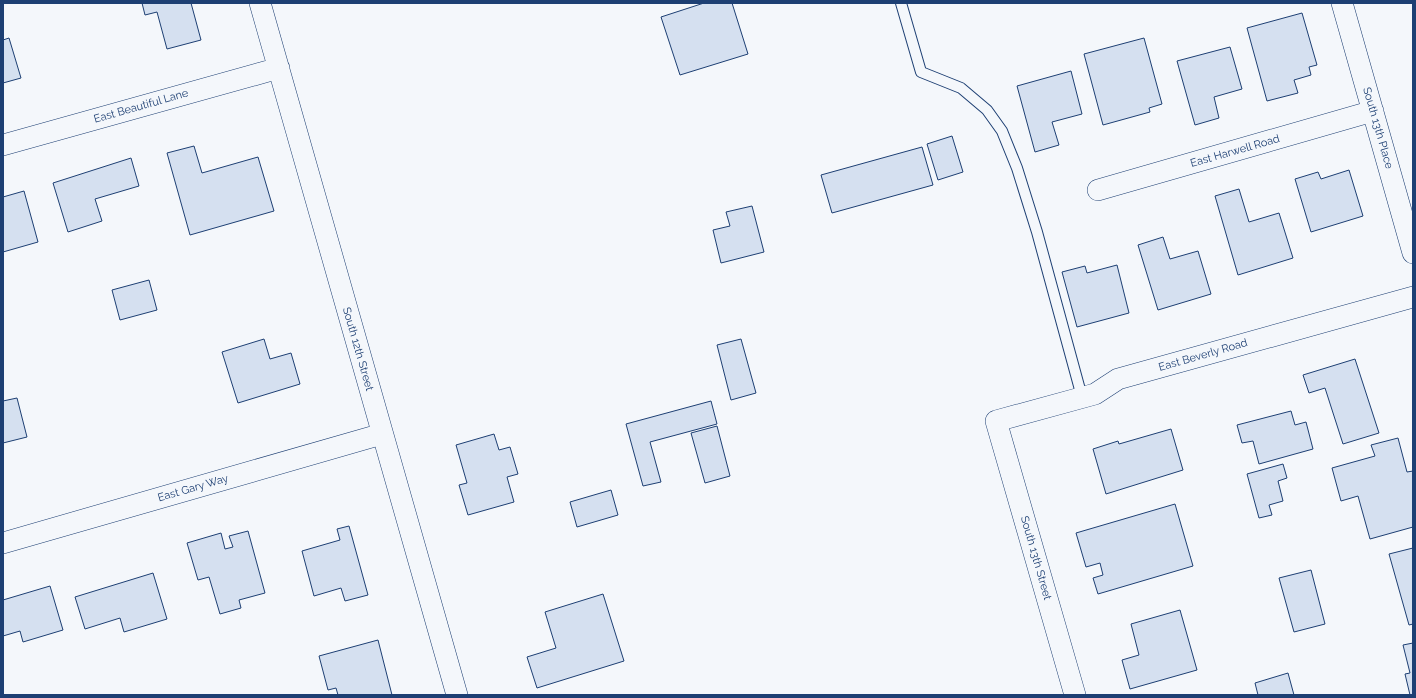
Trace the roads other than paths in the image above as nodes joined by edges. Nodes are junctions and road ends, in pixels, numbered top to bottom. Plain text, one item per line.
1 (260, 3) edge
2 (901, 3) edge
3 (1342, 3) edge
4 (279, 68) junction
5 (1373, 111) junction
6 (3, 144) edge
7 (1098, 190) dead end
8 (1413, 253) edge
9 (1413, 297) edge
10 (1082, 397) junction
11 (996, 421) joint
12 (382, 434) junction
13 (3, 543) edge
14 (457, 695) edge
15 (1075, 695) edge

1 - 4 street, South 12th Street
2 - 10 lane
3 - 5 street, South 13th Place
4 - 6 street, East Beautiful Lane
4 - 12 street, South 12th Street
5 - 7 street, East Harwell Road
5 - 8 street, South 13th Place
9 - 10 street, East Beverly Road
10 - 11 street, East Beverly Road
11 - 15 street, South 13th Street
12 - 13 street, East Gary Way
12 - 14 street, South 12th Street

